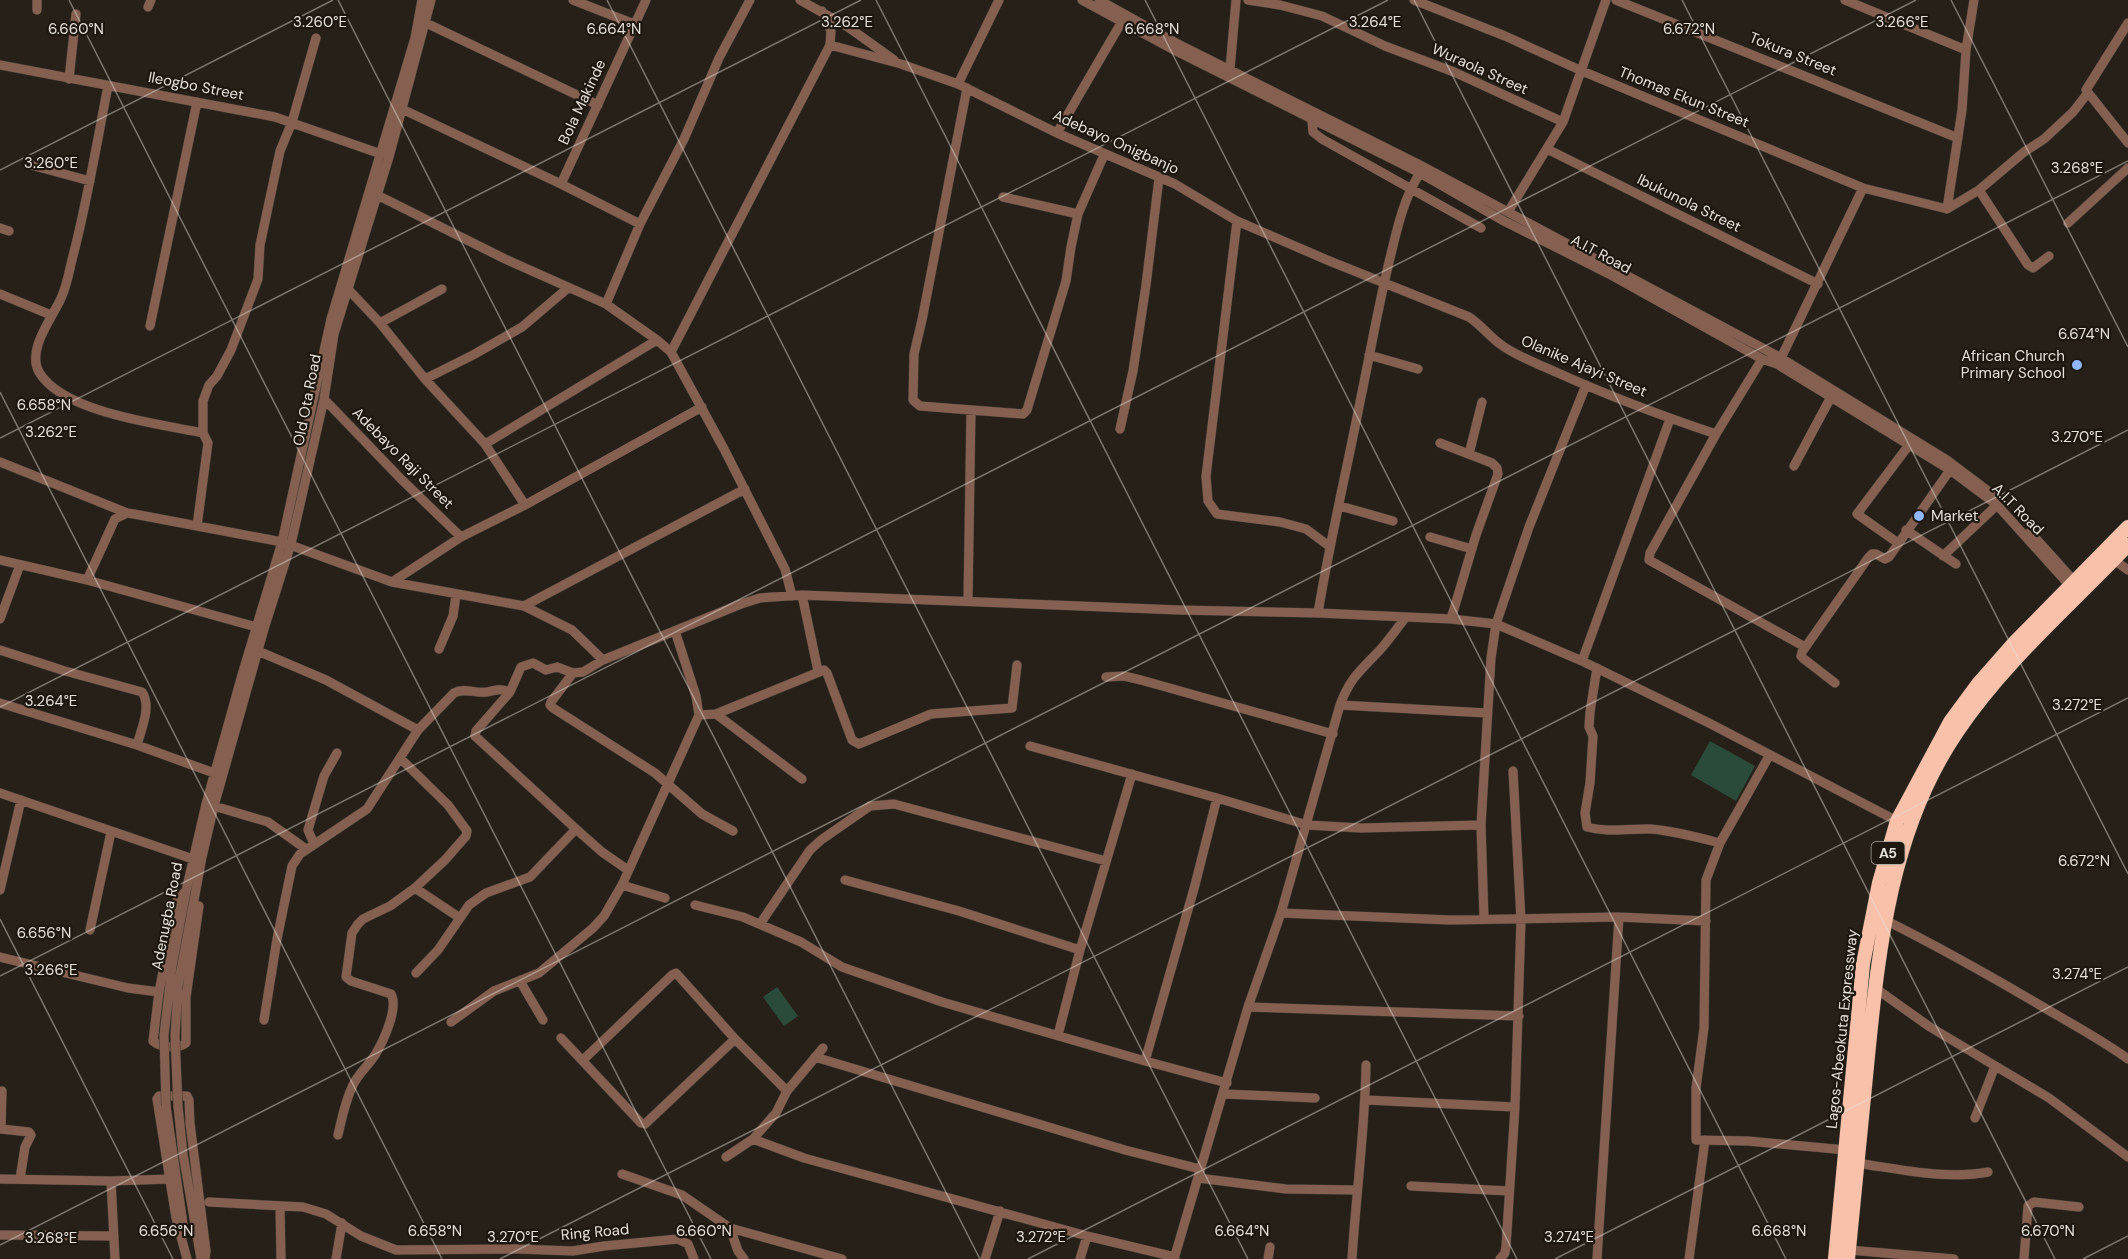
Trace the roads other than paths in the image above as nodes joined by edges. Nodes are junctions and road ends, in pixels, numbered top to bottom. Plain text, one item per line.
1 (422, 0) edge
2 (431, 0) edge
3 (573, 0) edge
4 (645, 0) edge
5 (750, 0) edge
6 (800, 0) edge
7 (999, 0) edge
8 (1082, 0) edge
9 (1099, 0) edge
10 (1124, 0) edge
11 (1236, 0) edge
12 (1248, 0) edge
13 (1414, 0) edge
14 (1606, 0) edge
15 (1617, 0) edge
16 (1845, 0) edge
17 (1974, 0) edge
18 (822, 11) junction
19 (1120, 12) junction
20 (76, 14) dead end
21 (1121, 22) junction
22 (426, 23) junction
23 (2128, 23) edge
24 (634, 24) junction
25 (316, 38) dead end
26 (830, 45) junction
27 (1966, 50) junction
28 (901, 64) junction
29 (0, 65) edge
30 (1230, 69) junction
31 (1582, 71) junction
32 (69, 78) junction
33 (108, 86) junction
34 (963, 86) junction
35 (2087, 94) junction
36 (197, 102) junction
37 (598, 105) junction
38 (402, 109) junction
39 (1312, 120) junction
40 (292, 122) junction
41 (1563, 122) junction
42 (1057, 133) junction
43 (1958, 138) junction
44 (2128, 143) edge
45 (1547, 149) junction
46 (381, 154) junction
47 (1104, 154) junction
48 (30, 165) dead end
49 (2128, 168) edge
50 (1420, 173) junction
51 (1159, 178) junction
52 (90, 181) junction
53 (561, 184) junction
54 (1863, 188) junction
55 (1410, 189) junction
56 (1979, 190) junction
57 (377, 195) junction
58 (1461, 196) junction
59 (1003, 197) dead end
60 (1947, 209) junction
61 (1453, 212) junction
62 (1508, 212) junction
63 (1078, 214) junction
64 (1237, 221) junction
65 (2068, 223) dead end
66 (640, 225) junction
67 (1481, 228) dead end
68 (2049, 256) dead end
69 (1383, 283) junction
70 (1818, 284) junction
71 (347, 288) junction
72 (568, 288) junction
73 (442, 289) dead end
74 (0, 294) edge
75 (606, 304) junction
76 (51, 315) junction
77 (381, 323) junction
78 (150, 326) dead end
79 (657, 340) junction
80 (671, 352) junction
81 (1368, 355) junction
82 (1781, 358) junction
83 (1762, 359) junction
84 (1418, 369) dead end
85 (424, 379) junction
86 (1808, 379) junction
87 (1586, 385) junction
88 (1831, 397) junction
89 (324, 399) junction
90 (1482, 402) dead end
91 (702, 407) junction
92 (971, 410) junction
93 (1670, 419) junction
94 (1120, 429) dead end
95 (203, 433) junction
96 (1716, 434) junction
97 (1440, 443) dead end
98 (485, 444) junction
99 (1909, 445) junction
100 (1468, 454) junction
101 (3, 466) edge
102 (1794, 466) dead end
103 (1950, 470) junction
104 (745, 489) junction
105 (525, 505) junction
106 (1996, 505) junction
107 (1340, 506) junction
108 (127, 513) junction
109 (1393, 521) dead end
110 (197, 526) junction
111 (2128, 527) edge
112 (1906, 530) junction
113 (461, 537) junction
114 (1430, 537) dead end
115 (287, 543) junction
116 (1898, 543) junction
117 (2128, 545) edge
118 (1329, 546) junction
119 (1472, 549) junction
120 (1943, 556) junction
121 (0, 560) edge
122 (2114, 560) junction
123 (1956, 564) dead end
124 (20, 565) junction
125 (2128, 570) edge
126 (87, 580) junction
127 (392, 582) junction
128 (2072, 584) junction
129 (456, 595) junction
130 (797, 596) junction
131 (968, 600) junction
132 (524, 606) junction
133 (1318, 613) junction
134 (1406, 617) junction
135 (0, 619) edge
136 (1451, 619) junction
137 (1496, 624) junction
138 (256, 627) junction
139 (675, 631) junction
140 (1805, 647) junction
141 (439, 649) dead end
142 (0, 650) edge
143 (258, 651) junction
144 (603, 660) junction
145 (1582, 661) junction
146 (1017, 665) dead end
147 (1597, 668) junction
148 (818, 672) junction
149 (573, 673) junction
150 (1106, 677) dead end
151 (1835, 683) dead end
152 (510, 692) junction
153 (0, 703) edge
154 (1340, 705) junction
155 (1487, 713) junction
156 (716, 714) junction
157 (699, 715) junction
158 (418, 730) junction
159 (1333, 734) junction
160 (137, 745) junction
161 (1030, 746) dead end
162 (336, 753) dead end
163 (1770, 756) junction
164 (400, 758) junction
165 (1513, 771) dead end
166 (214, 773) junction
167 (1132, 774) junction
168 (802, 779) dead end
169 (668, 785) junction
170 (0, 793) edge
171 (1217, 798) junction
172 (21, 800) junction
173 (210, 805) junction
174 (1897, 821) junction
175 (1307, 825) junction
176 (1481, 825) junction
177 (576, 829) junction
178 (733, 831) dead end
179 (111, 832) junction
180 (1720, 843) junction
181 (310, 846) junction
182 (193, 859) junction
183 (1106, 861) junction
184 (628, 870) junction
185 (845, 880) dead end
186 (622, 885) junction
187 (415, 888) junction
188 (0, 890) edge
189 (186, 891) junction
190 (196, 897) junction
191 (665, 898) dead end
192 (695, 905) dead end
193 (1281, 913) junction
194 (1619, 917) junction
195 (460, 918) junction
196 (1484, 920) junction
197 (1521, 920) junction
198 (1885, 920) junction
199 (1706, 921) junction
200 (760, 924) junction
201 (90, 930) dead end
202 (1080, 950) junction
203 (0, 957) edge
204 (416, 973) dead end
205 (520, 981) junction
206 (1875, 988) junction
207 (159, 992) junction
208 (1248, 1007) junction
209 (1519, 1016) junction
210 (264, 1020) dead end
211 (543, 1020) dead end
212 (451, 1022) dead end
213 (1058, 1035) junction
214 (561, 1038) dead end
215 (735, 1039) junction
216 (823, 1048) dead end
217 (815, 1058) junction
218 (2128, 1059) edge
219 (584, 1060) junction
220 (1145, 1061) junction
221 (1366, 1065) dead end
222 (1995, 1066) junction
223 (1227, 1083) junction
224 (2, 1091) dead end
225 (787, 1091) junction
226 (1224, 1094) junction
227 (1315, 1098) dead end
228 (1366, 1100) junction
229 (1515, 1107) junction
230 (1975, 1118) dead end
231 (338, 1135) dead end
232 (753, 1139) junction
233 (1705, 1140) junction
234 (1846, 1150) junction
235 (726, 1157) dead end
236 (2128, 1157) edge
237 (1857, 1163) junction
238 (1988, 1172) dead end
239 (1199, 1173) junction
240 (622, 1174) dead end
241 (0, 1179) edge
242 (20, 1179) junction
243 (170, 1179) junction
244 (111, 1181) junction
245 (1411, 1186) dead end
246 (1356, 1190) junction
247 (1509, 1191) junction
248 (209, 1202) dead end
249 (280, 1206) junction
250 (2079, 1207) dead end
251 (1000, 1211) junction
252 (342, 1223) junction
253 (730, 1228) junction
254 (0, 1235) edge
255 (114, 1236) junction
256 (1087, 1236) junction
257 (1270, 1247) dead end
258 (396, 1254) edge
259 (1848, 1255) edge
260 (1174, 1258) edge
261 (115, 1259) edge
262 (188, 1259) edge
263 (203, 1259) edge
264 (281, 1259) edge
265 (336, 1259) edge
266 (694, 1259) edge
267 (744, 1259) edge
268 (842, 1259) edge
269 (986, 1259) edge
270 (1080, 1259) edge
271 (1268, 1259) edge
272 (1352, 1259) edge
273 (1500, 1259) edge
274 (1597, 1259) edge
275 (1689, 1259) edge
276 (1835, 1259) edge
277 (1954, 1259) edge
278 (2024, 1259) edge

1 - 46 street, Old Ota Road
2 - 22 street, Old Ota Road
3 - 24 street
4 - 24 street, Bola Makinde
5 - 66 street
6 - 18 street
7 - 34 street
8 - 21 street, A.I.T Road
9 - 19 street, A.I.T Road
10 - 19 street
11 - 30 street
12 - 41 street, Wuraola Street
13 - 31 street, Thomas Ekun Street
14 - 31 street
15 - 43 street, Tokura Street
16 - 27 street
17 - 27 street
18 - 26 street
18 - 28 street
19 - 30 street, A.I.T Road
20 - 32 street
21 - 39 street, A.I.T Road
21 - 42 street
22 - 37 street
22 - 38 street, Old Ota Road
23 - 35 street
24 - 37 street, Bola Makinde
25 - 40 street
26 - 28 street, Adebayo Onigbanjo
26 - 80 street
27 - 43 street
28 - 34 street, Adebayo Onigbanjo
29 - 32 street, Ileogbo Street
30 - 62 street, A.I.T Road
31 - 41 street
31 - 54 street, Thomas Ekun Street
32 - 33 street, Ileogbo Street
33 - 36 street, Ileogbo Street
33 - 52 street
34 - 42 street, Adebayo Onigbanjo
34 - 92 street
35 - 44 street
35 - 56 street
36 - 40 street, Ileogbo Street
36 - 78 street
37 - 53 street, Bola Makinde
38 - 53 street
38 - 57 street, Old Ota Road
39 - 50 street, A.I.T Road
39 - 55 street
40 - 46 street, Ileogbo Street
40 - 95 street
41 - 45 street
42 - 47 street, Adebayo Onigbanjo
43 - 60 street
45 - 62 street
45 - 70 street, Ibukunola Street
46 - 115 street, Old Ota Road
47 - 51 street, Adebayo Onigbanjo
47 - 63 street
48 - 52 street
49 - 65 street
50 - 55 street
50 - 58 street, A.I.T Road
51 - 64 street, Adebayo Onigbanjo
51 - 94 street
52 - 76 street
53 - 66 street
54 - 60 street, Thomas Ekun Street
54 - 70 street
55 - 61 street
55 - 69 street
56 - 60 street
56 - 68 street
57 - 71 street, Old Ota Road
57 - 72 street
58 - 61 street
58 - 83 street, A.I.T Road
59 - 63 street
61 - 67 street
62 - 82 street, A.I.T Road
63 - 92 street
64 - 69 street, Adebayo Onigbanjo
64 - 118 street
66 - 75 street
69 - 81 street
69 - 87 street, Olanike Ajayi Street
70 - 82 street
71 - 77 street
71 - 89 street, Old Ota Road
72 - 75 street
72 - 85 street
73 - 77 street
74 - 76 street
75 - 79 street
76 - 95 street
77 - 85 street
79 - 80 street
79 - 98 street
80 - 91 street
81 - 84 street
81 - 107 street
82 - 86 street, A.I.T Road
83 - 86 street, A.I.T Road
83 - 96 street
85 - 98 street
86 - 88 street, A.I.T Road
86 - 128 street, A.I.T Road
87 - 93 street, Olanike Ajayi Street
87 - 137 street
88 - 99 street, A.I.T Road
88 - 102 street
89 - 113 street, Adebayo Raji Street
89 - 115 street, Old Ota Road
90 - 100 street
91 - 104 street
91 - 105 street
92 - 131 street
93 - 96 street, Olanike Ajayi Street
93 - 145 street
95 - 110 street
96 - 140 street
97 - 100 street
98 - 105 street
99 - 103 street, A.I.T Road
99 - 116 street
100 - 119 street
101 - 108 street
103 - 106 street, A.I.T Road
103 - 112 street
104 - 130 street
104 - 132 street
105 - 113 street
106 - 120 street
106 - 128 street, A.I.T Road
107 - 109 street
107 - 118 street
108 - 110 street
108 - 126 street
110 - 115 street
111 - 128 highway, Lagos-Abeokuta Expressway / A5
112 - 116 street
112 - 120 street
113 - 127 street
114 - 119 street
115 - 127 street
115 - 138 street, Old Ota Road
115 - 143 street, Old Ota Road
116 - 140 street
117 - 122 highway, Lagos-Abeokuta Expressway / A5
118 - 133 street
119 - 136 street
120 - 123 street
121 - 124 street
122 - 125 street
122 - 198 highway, Lagos-Abeokuta Expressway / A5
124 - 126 street
124 - 135 street
126 - 138 street
127 - 129 street
128 - 174 highway, Lagos-Abeokuta Expressway / A5
129 - 132 street
129 - 141 street
130 - 131 street
130 - 139 street
130 - 148 street
131 - 133 street
132 - 144 street
133 - 134 street
134 - 136 street
134 - 154 street
136 - 137 street
137 - 145 street
137 - 155 street
138 - 166 street, Old Ota Road
139 - 144 street
139 - 157 street
140 - 151 street
142 - 160 street
143 - 158 street
143 - 173 street, Old Ota Road
144 - 149 street
145 - 147 street
146 - 148 street
147 - 163 street
147 - 180 street
148 - 156 street
149 - 152 street
149 - 169 street
150 - 159 street
152 - 158 street
152 - 177 street
153 - 160 street
154 - 155 street
154 - 159 street
155 - 176 street
156 - 157 street
156 - 168 street
157 - 169 street
158 - 164 street
159 - 175 street
160 - 166 street
161 - 167 street
162 - 181 street
163 - 174 street
163 - 180 street
164 - 181 street
164 - 187 street
165 - 197 street
166 - 173 street, Old Ota Road
167 - 171 street
167 - 183 street
169 - 178 street
169 - 184 street
170 - 172 street
171 - 175 street
171 - 220 street
172 - 179 street
172 - 188 street
173 - 181 street
173 - 182 street, Adenugba Road
173 - 190 street, Adenugba Road
174 - 234 highway, Lagos-Abeokuta Expressway / A5
175 - 176 street
175 - 193 street
176 - 196 street
177 - 184 street
177 - 195 street
179 - 182 street
179 - 201 street
180 - 199 street
181 - 210 street
182 - 189 street, Adenugba Road
183 - 200 street
183 - 202 street
184 - 186 street
185 - 202 street
186 - 191 street
186 - 205 street
187 - 195 street
187 - 231 street
189 - 207 street
189 - 262 street, Adenugba Road, bridge
190 - 207 street
190 - 263 street, Adenugba Road, bridge
192 - 200 street
193 - 196 street
193 - 208 street
194 - 197 street
194 - 199 street
194 - 274 street
195 - 204 street
196 - 197 street
197 - 209 street
198 - 206 highway, Lagos-Abeokuta Expressway / A5
198 - 218 street
199 - 233 street
200 - 213 street
202 - 213 street
203 - 207 street, Adenugba Road
205 - 211 street
205 - 212 street
206 - 222 street
206 - 237 highway, Lagos-Abeokuta Expressway / A5
208 - 209 street
208 - 223 street
209 - 229 street
213 - 220 street
214 - 219 street
215 - 219 street
215 - 219 street
215 - 225 street
216 - 217 street
217 - 225 street
217 - 239 street
220 - 223 street
221 - 228 street
222 - 230 street
222 - 236 street
223 - 226 street
224 - 242 street
225 - 232 street
226 - 227 street
226 - 239 street
228 - 229 street
228 - 246 street
229 - 247 street
232 - 235 street
232 - 251 street
233 - 234 street
233 - 275 street
234 - 276 highway, Lagos-Abeokuta Expressway / A5
237 - 238 street
237 - 259 highway, Lagos-Abeokuta Expressway / A5
239 - 246 street
239 - 260 street
240 - 253 street
241 - 242 street
242 - 244 street
243 - 244 street
243 - 262 street
243 - 263 street
244 - 255 street
245 - 247 street
246 - 272 street
247 - 273 street
248 - 249 street, Ring Road
249 - 252 street, Ring Road
249 - 264 street
250 - 278 street
251 - 256 street
251 - 269 street
252 - 258 street, Ring Road
252 - 265 street
253 - 267 street
253 - 268 street
254 - 255 street
255 - 261 street
256 - 260 street
256 - 270 street
257 - 271 street
258 - 266 street, Ring Road
259 - 277 street

